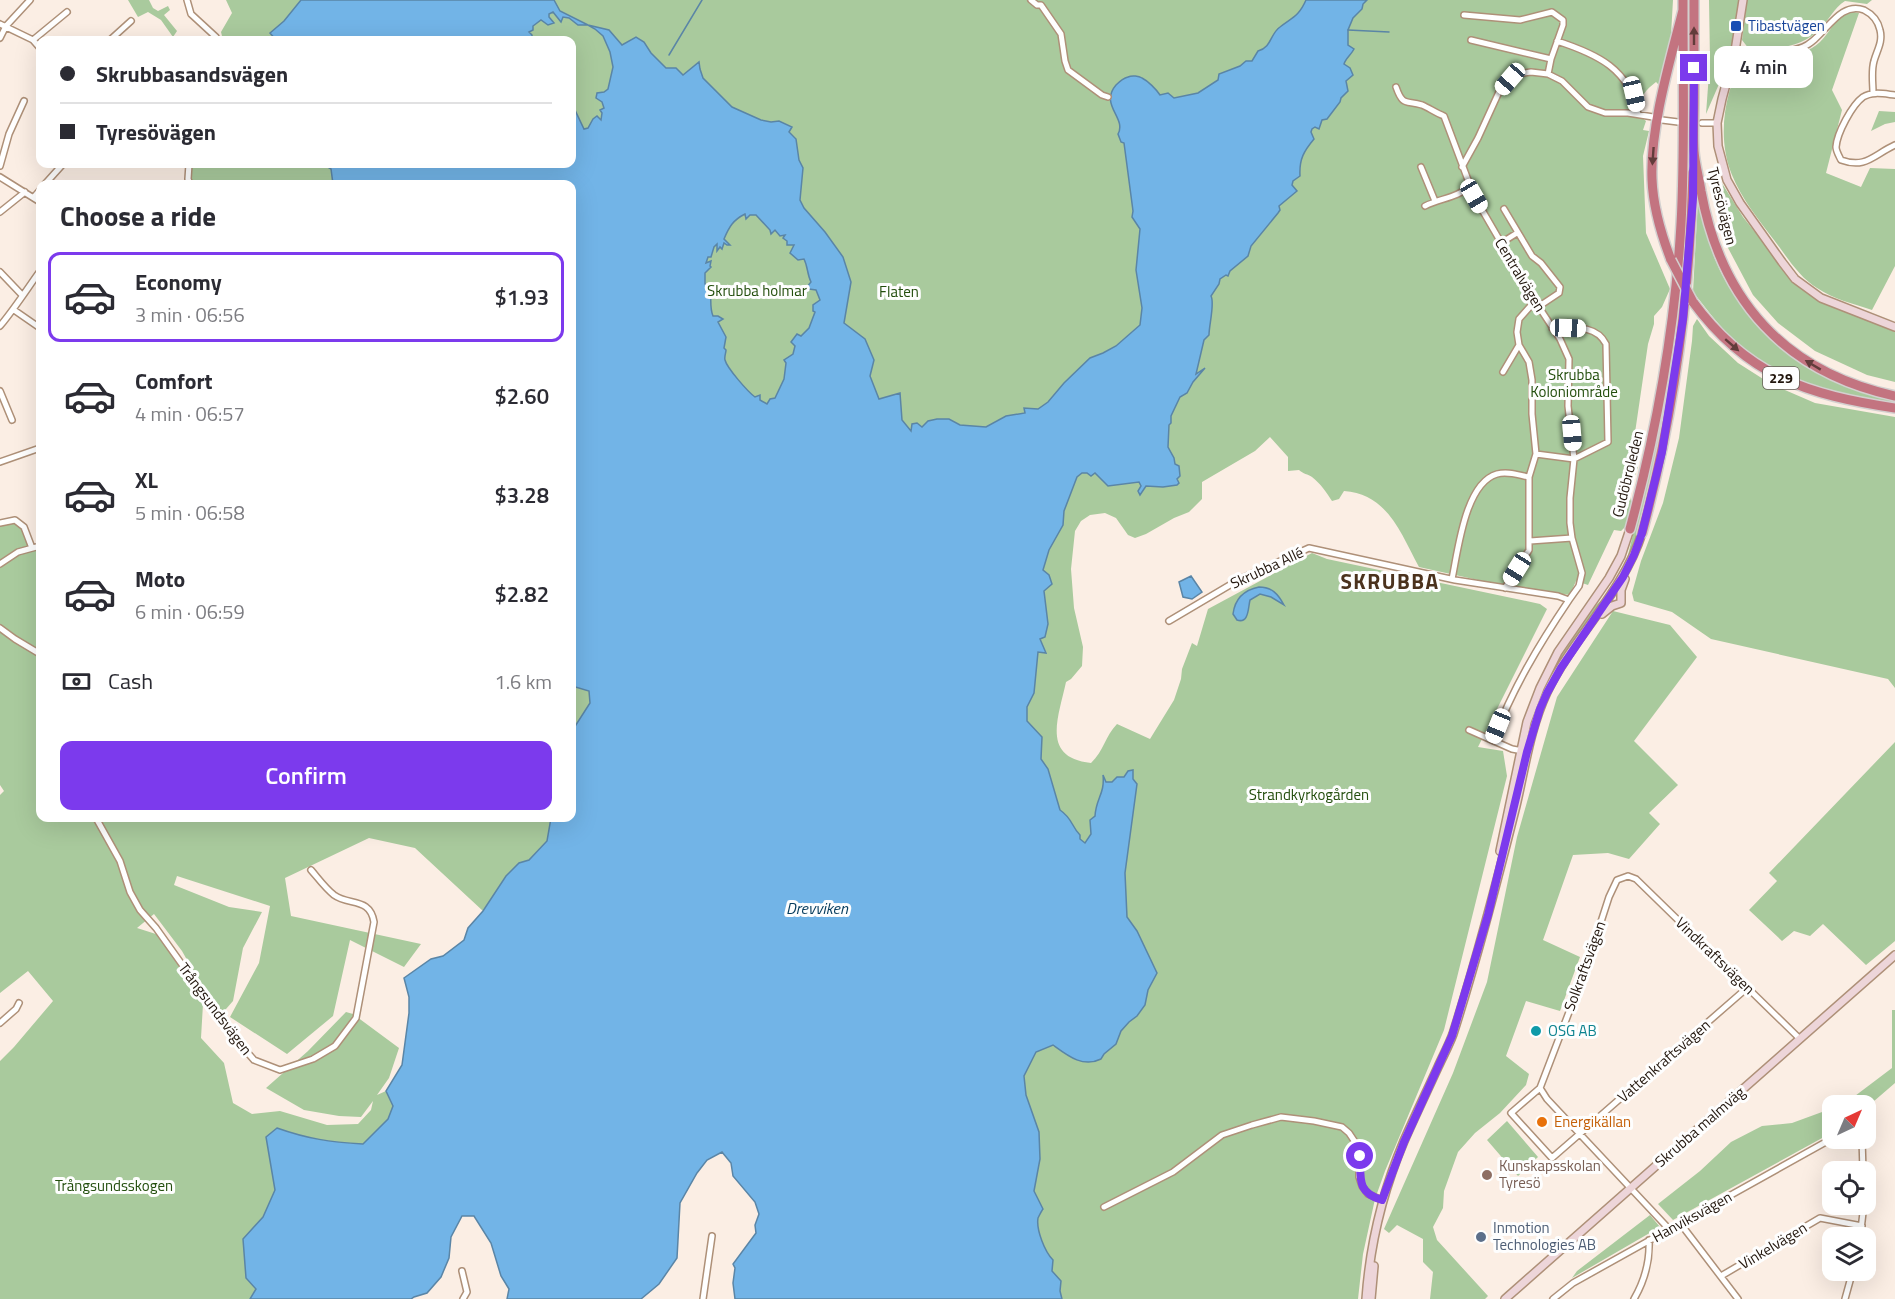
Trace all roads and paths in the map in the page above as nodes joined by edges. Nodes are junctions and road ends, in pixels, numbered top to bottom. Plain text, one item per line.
1 (30, 0) edge
2 (187, 0) edge
3 (1032, 0) edge
4 (1694, 0) edge
5 (1743, 0) edge
6 (1683, 5) edge
7 (68, 12) dead end
8 (1464, 15) dead end
9 (131, 21) dead end
10 (3, 25) edge
11 (38, 36) edge
12 (114, 36) edge
13 (215, 36) edge
14 (0, 38) edge
15 (36, 38) edge
16 (33, 40) junction
17 (1471, 40) dead end
18 (1557, 41) junction
19 (36, 43) edge
20 (1735, 51) junction
21 (1551, 59) junction
22 (1548, 74) junction
23 (1396, 87) dead end
24 (1873, 93) junction
25 (1895, 96) edge
26 (1108, 97) dead end
27 (24, 101) dead end
28 (1638, 114) junction
29 (1653, 117) dead end
30 (1662, 120) dead end
31 (1678, 122) dead end
32 (1702, 123) dead end
33 (1717, 123) junction
34 (1895, 145) edge
35 (1694, 152) junction
36 (0, 166) edge
37 (1421, 167) dead end
38 (1462, 167) junction
39 (59, 168) edge
40 (0, 177) edge
41 (49, 180) edge
42 (1470, 186) junction
43 (25, 192) junction
44 (36, 195) edge
45 (34, 197) joint
46 (1435, 201) junction
47 (1425, 206) dead end
48 (1504, 208) dead end
49 (0, 212) edge
50 (1517, 233) junction
51 (1501, 243) junction
52 (0, 272) edge
53 (36, 276) edge
54 (22, 295) junction
55 (1536, 304) junction
56 (14, 310) junction
57 (36, 325) edge
58 (0, 326) edge
59 (1895, 327) edge
60 (1552, 328) junction
61 (1519, 345) junction
62 (1503, 372) dead end
63 (0, 391) edge
64 (1895, 396) edge
65 (1895, 408) edge
66 (12, 420) dead end
67 (36, 449) edge
68 (1536, 454) junction
69 (1574, 459) junction
70 (0, 462) edge
71 (1529, 477) junction
72 (0, 523) edge
73 (1630, 529) joint
74 (1642, 533) joint
75 (1572, 538) junction
76 (1530, 541) junction
77 (36, 547) edge
78 (32, 548) junction
79 (1634, 555) junction
80 (1618, 562) junction
81 (0, 564) edge
82 (1452, 579) junction
83 (1505, 588) junction
84 (1611, 596) junction
85 (1569, 600) junction
86 (1621, 603) junction
87 (1168, 621) dead end
88 (1592, 624) junction
89 (0, 628) edge
90 (36, 652) edge
91 (1469, 730) dead end
92 (1493, 740) junction
93 (1524, 752) junction
94 (98, 822) edge
95 (311, 870) dead end
96 (1628, 876) joint
97 (1895, 955) edge
98 (1747, 988) junction
99 (19, 1004) dead end
100 (0, 1023) edge
101 (1800, 1039) junction
102 (1540, 1088) junction
103 (1581, 1134) junction
104 (1822, 1144) edge
105 (1631, 1188) junction
106 (1382, 1200) junction
107 (1104, 1208) dead end
108 (1863, 1215) edge
109 (1680, 1223) junction
110 (1862, 1226) joint
111 (1669, 1228) junction
112 (712, 1236) dead end
113 (1649, 1240) junction
114 (462, 1270) dead end
115 (1721, 1276) junction
116 (1850, 1281) edge
117 (463, 1299) edge
118 (703, 1299) edge
119 (1366, 1299) edge
120 (1371, 1299) edge
121 (1505, 1299) edge
122 (1553, 1299) edge
123 (1635, 1299) edge
124 (1738, 1299) edge
125 (1845, 1299) edge

1 - 10 street
2 - 13 street
3 - 26 street
35 -> 4 highway, Tyresövägen / 229
5 - 20 main road
6 -> 65 highway, 229, bridge
6 - 73 highway, Gudöbroleden
7 - 11 street
8 - 18 street
9 - 12 street
10 - 14 street
10 - 16 street
15 - 16 street
16 - 19 street
17 - 21 street
18 - 21 street
18 - 28 street
20 - 24 street
20 - 33 main road
21 - 22 street
22 - 28 street
22 - 38 street
23 - 38 street, Centralvägen
24 - 25 street
24 - 34 street
27 - 36 street
28 - 29 street
30 - 31 street
32 - 33 street
33 - 59 main road
64 -> 35 highway, Tyresövägen / 229
35 - 74 highway, Gudöbroleden
37 - 46 street
38 - 42 street, Centralvägen
39 - 41 street
40 - 43 street
42 - 46 street
42 - 51 street, Centralvägen
43 - 45 street
43 - 49 street
44 - 45 street
46 - 47 street
48 - 50 street
50 - 51 street
50 - 55 street
51 - 55 street, Centralvägen
52 - 54 street
53 - 54 street
54 - 56 street
55 - 60 street, Centralvägen
55 - 61 street
56 - 57 street
56 - 58 street
60 - 69 street, Centralvägen
60 - 69 street
61 - 62 street
61 - 68 street
63 - 66 street
67 - 70 street
68 - 69 street
68 - 71 street
69 - 75 street, Centralvägen
71 - 76 street
71 - 82 street
72 - 78 street
73 - 80 main road, Gudöbroleden
74 - 79 main road, Gudöbroleden
75 - 76 street
75 - 85 street, Centralvägen
76 - 83 street
77 - 78 street
78 - 81 street
79 - 84 main road, Gudöbroleden
79 - 86 main road
80 - 84 main road
80 - 93 main road, Gudöbroleden
82 - 83 street, Skrubba Allé
82 - 87 street, Skrubba Allé
83 - 85 street, Skrubba Allé
84 - 86 main road
84 - 88 main road, Gudöbroleden
85 - 92 street
86 - 88 main road
88 - 93 main road, Gudöbroleden
89 - 90 street
91 - 92 street
92 - 93 street
93 - 106 main road, Gudöbroleden
94 - 95 street, Trångsundsvägen
96 - 98 street, Vindkraftsvägen
96 - 102 street, Solkraftsvägen
97 - 101 main road, Skrubba malmväg
98 - 101 street, Vindkraftsvägen
98 - 103 street, Vattenkraftsvägen
99 - 100 street
101 - 105 main road, Skrubba malmväg
102 - 103 street
102 - 103 street, Vattenkraftsvägen
103 - 105 street
104 - 109 street, Hanviksvägen
105 - 111 street
105 - 121 main road, Skrubba malmväg
106 - 107 street
106 - 119 main road, Gudöbroleden
106 - 120 main road, Gudöbroleden
108 - 110 street
109 - 111 street, Hanviksvägen
109 - 115 street
110 - 115 street, Vinkelvägen
111 - 113 street, Hanviksvägen
112 - 118 street
113 - 122 street, Hanviksvägen
113 - 123 street
114 - 117 street
115 - 124 street
116 - 125 street

